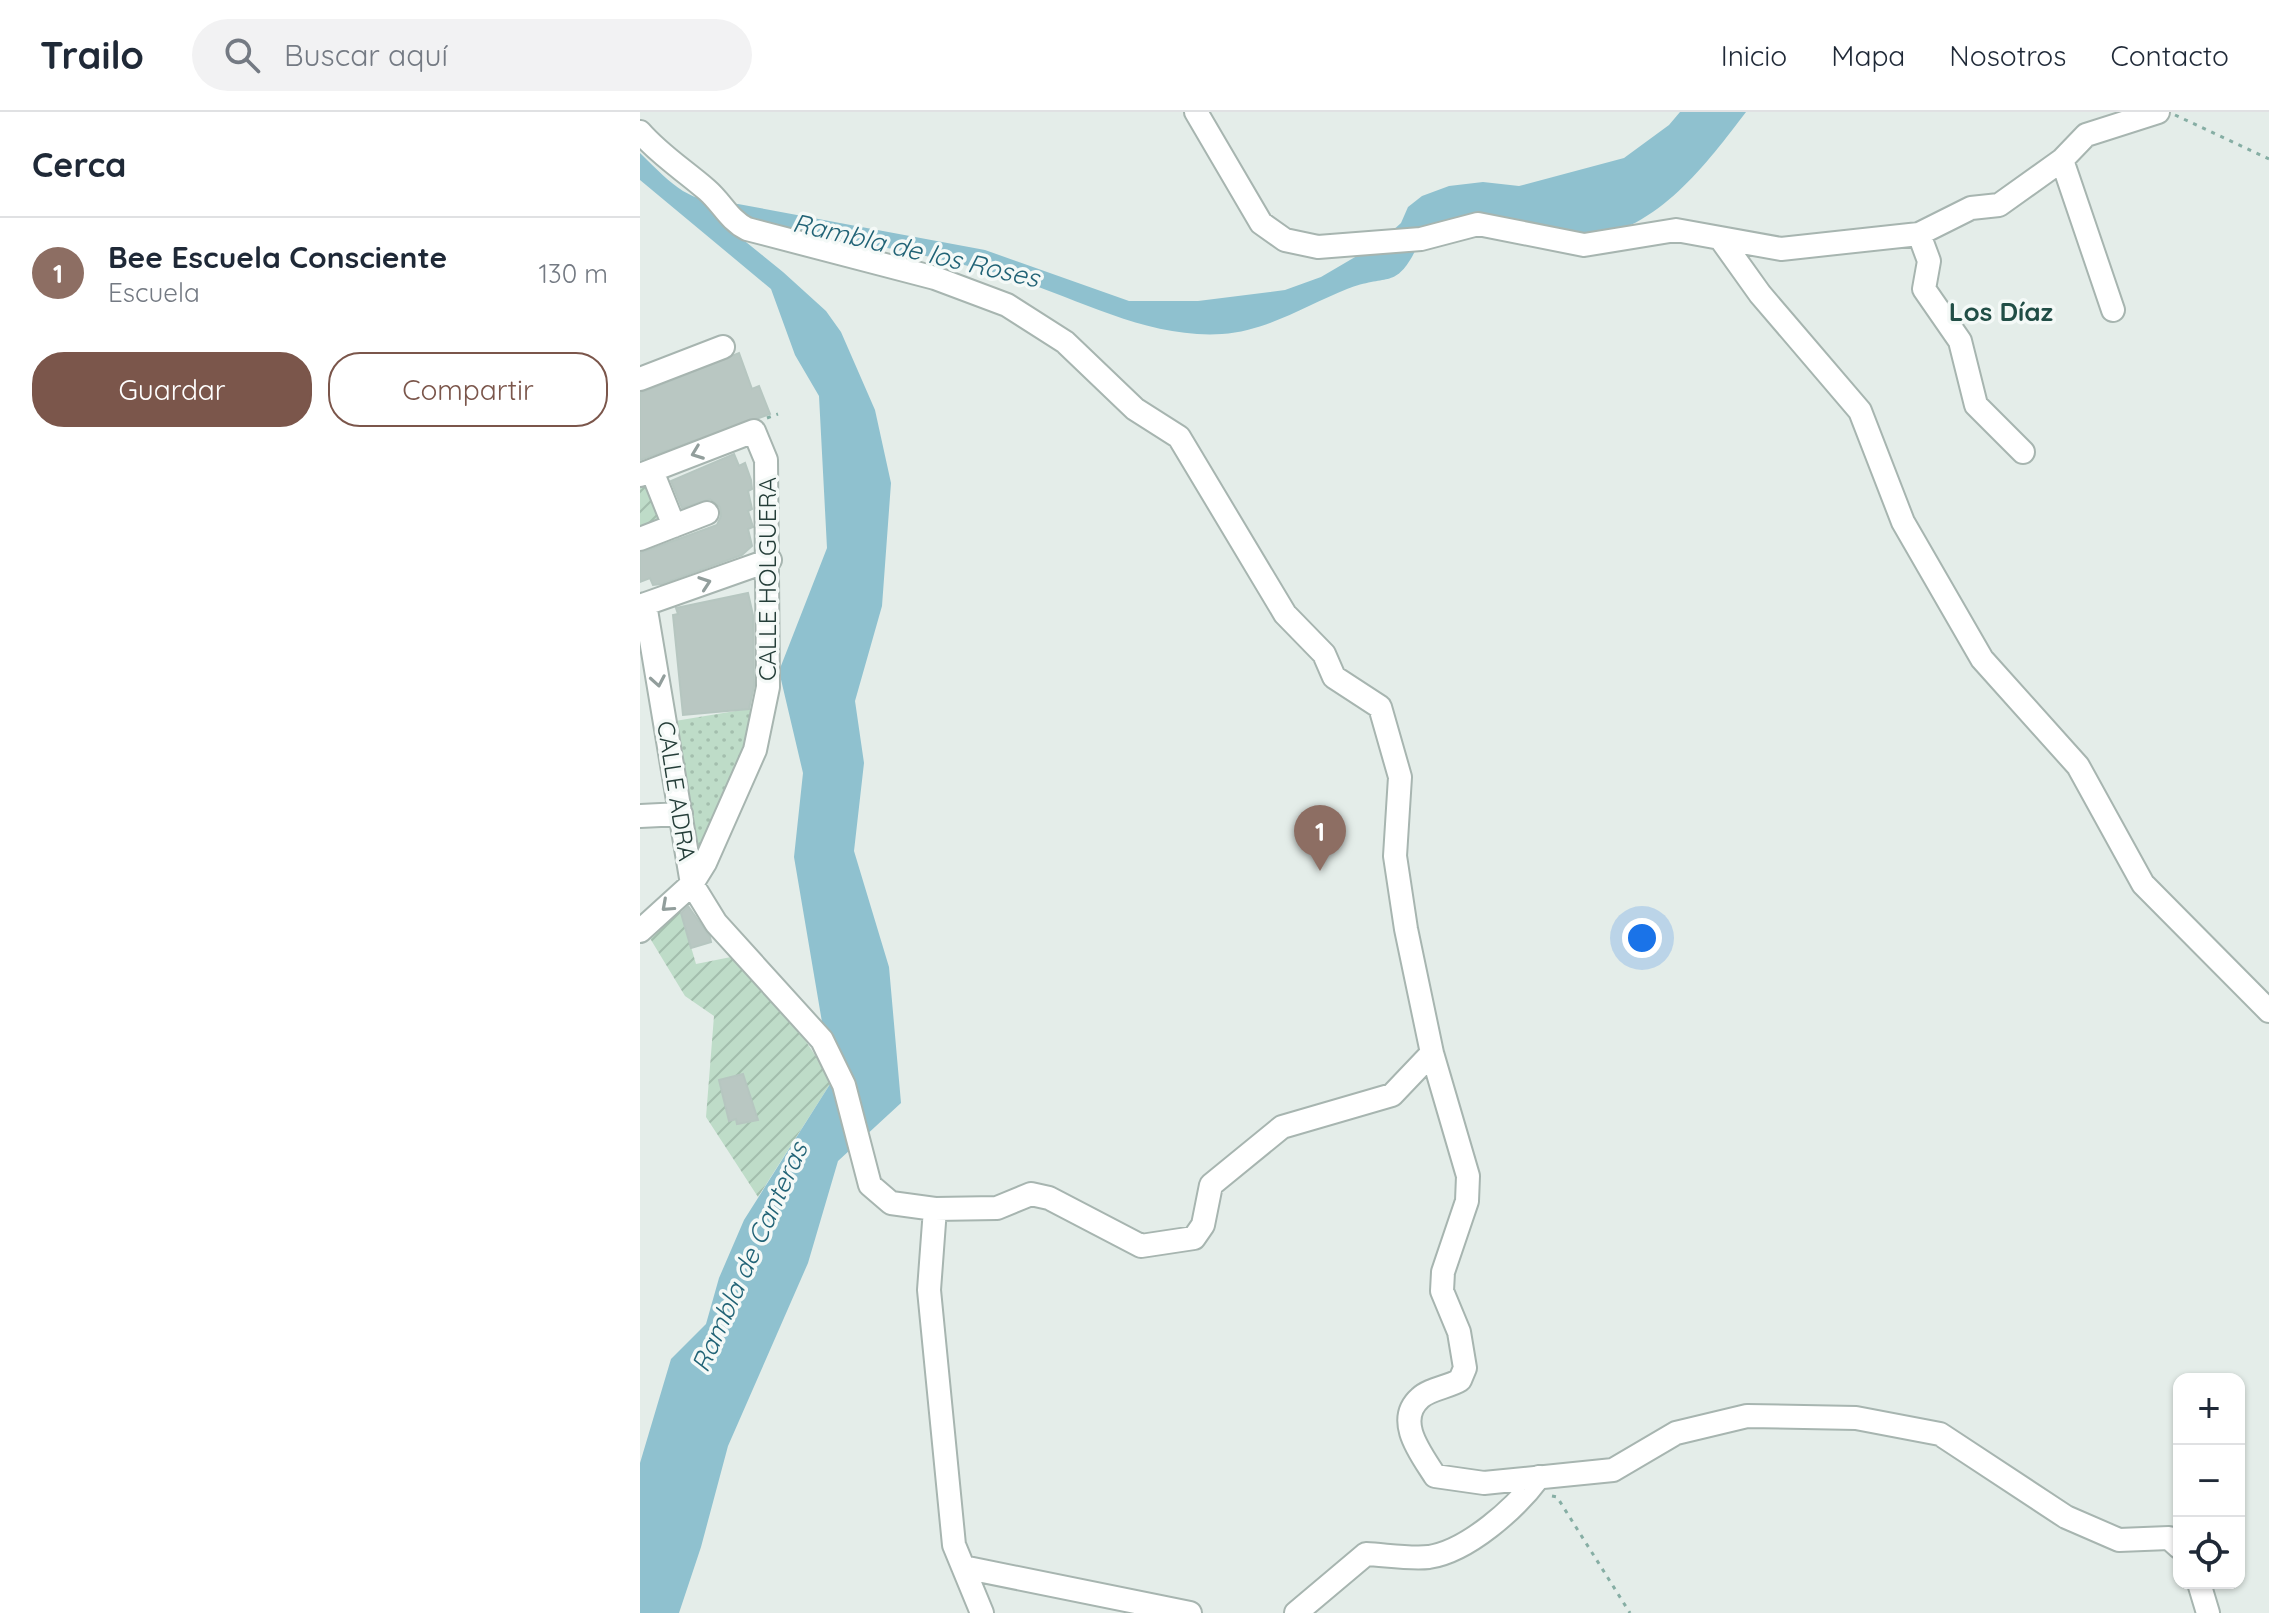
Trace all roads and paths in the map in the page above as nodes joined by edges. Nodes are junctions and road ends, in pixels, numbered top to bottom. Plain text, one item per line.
1 (1196, 112) edge
2 (2158, 112) edge
3 (2169, 112) edge
4 (640, 132) edge
5 (2269, 159) edge
6 (2062, 160) junction
7 (1919, 234) junction
8 (1720, 238) junction
9 (2113, 310) dead end
10 (723, 347) dead end
11 (640, 379) edge
12 (2023, 452) dead end
13 (646, 473) edge
14 (707, 513) dead end
15 (674, 526) junction
16 (640, 539) edge
17 (770, 560) junction
18 (643, 605) edge
19 (681, 814) junction
20 (640, 816) edge
21 (692, 884) junction
22 (640, 931) edge
23 (2269, 1011) edge
24 (1432, 1053) junction
25 (935, 1209) junction
26 (1534, 1483) junction
27 (2173, 1542) edge
28 (963, 1567) junction
29 (2201, 1589) edge
30 (982, 1613) edge
31 (1190, 1613) edge
32 (1296, 1613) edge
33 (1630, 1613) edge
34 (2208, 1613) edge

1 - 8 street
2 - 6 street
3 - 5 path
4 - 24 street
6 - 7 street
6 - 9 street
7 - 8 street
7 - 12 street
8 - 23 street
10 - 11 street
13 - 15 street
17 -> 13 street, CALLE HOLGUERA
14 - 15 street
15 - 16 street
18 -> 17 street
17 - 21 street, CALLE HOLGUERA
18 -> 19 street, CALLE ADRA
19 - 20 street
19 - 21 street, CALLE ADRA
21 -> 22 street, CALLE HOLGUERA
21 - 25 street
24 - 25 street
24 - 26 street
25 - 28 street
26 - 27 street
26 - 32 street
26 - 33 path
28 - 30 street
28 - 31 street
29 - 34 street

